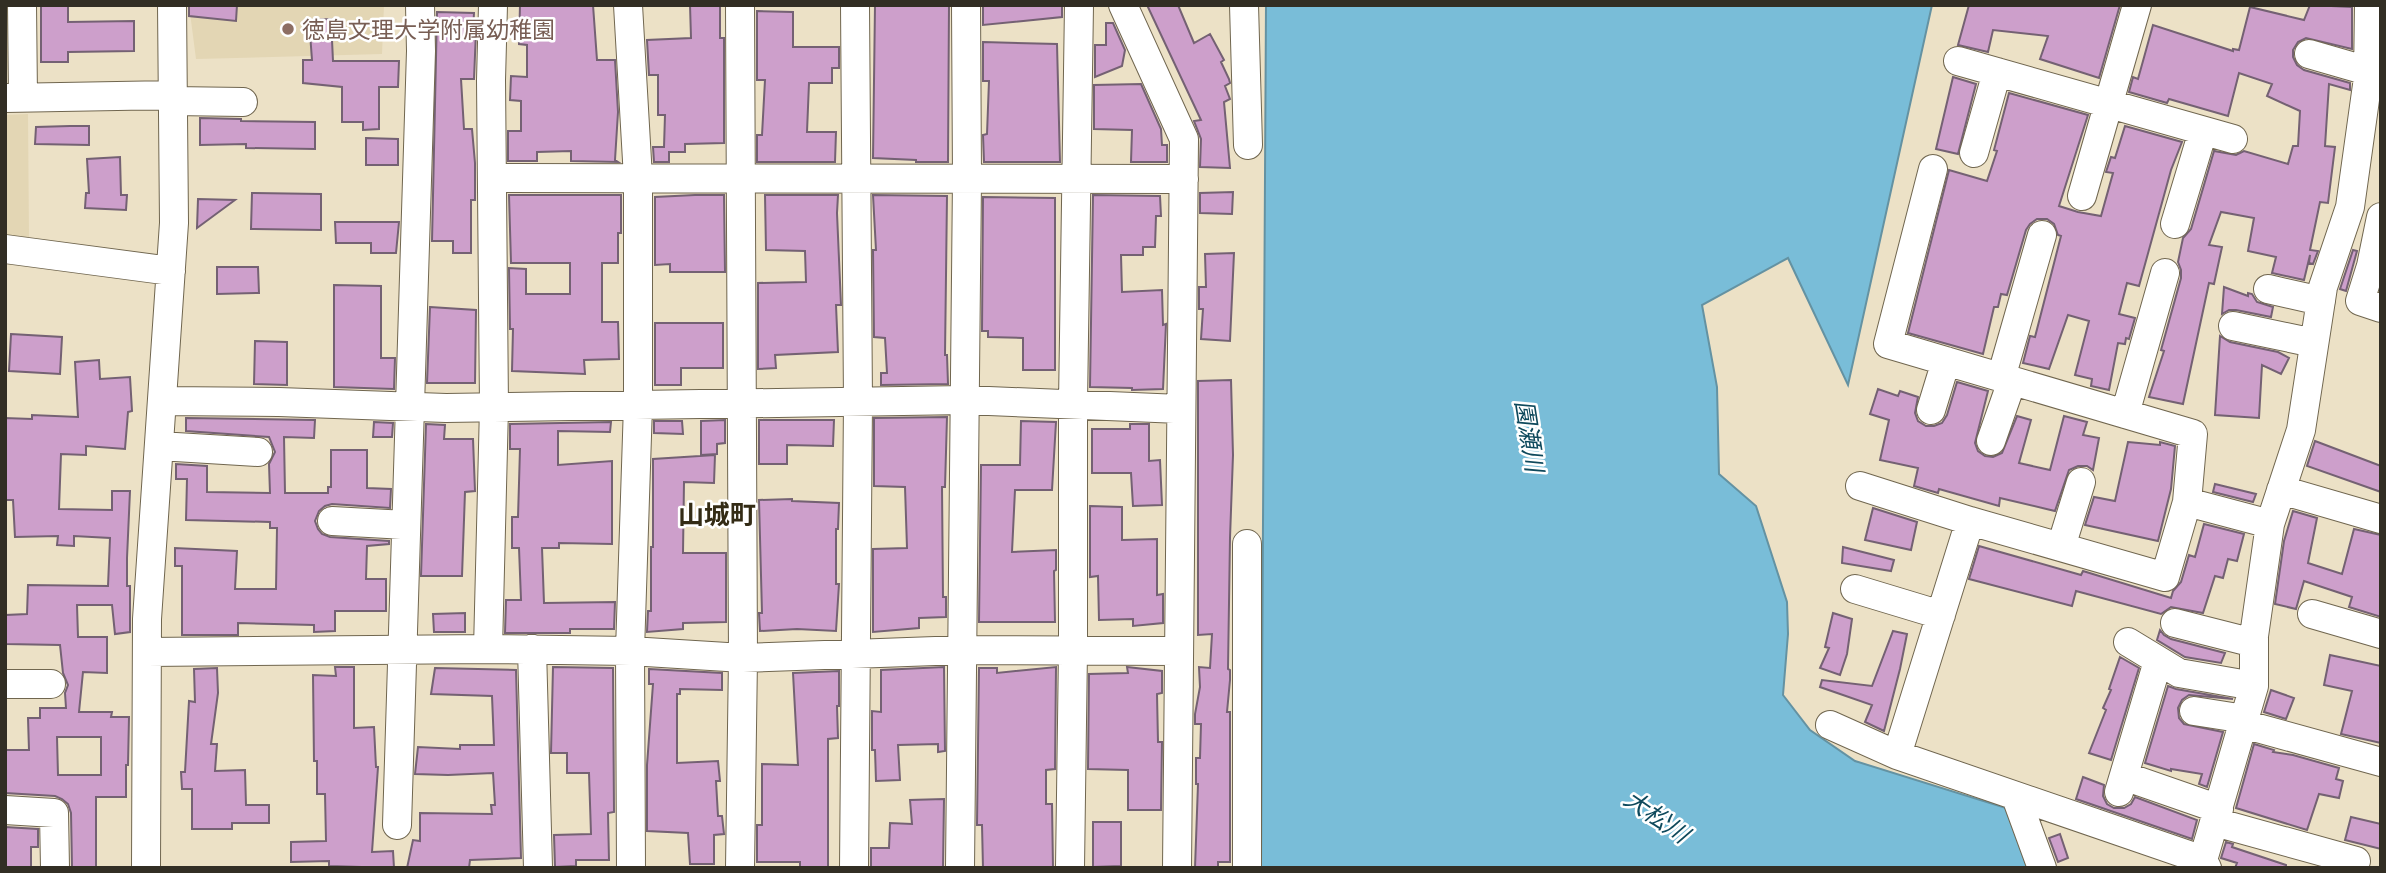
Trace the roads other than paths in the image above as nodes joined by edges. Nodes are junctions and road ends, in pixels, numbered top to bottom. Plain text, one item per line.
1 (22, 5) edge
2 (172, 5) edge
3 (420, 5) edge
4 (493, 5) edge
5 (628, 5) edge
6 (740, 5) edge
7 (855, 5) edge
8 (966, 5) edge
9 (1079, 5) edge
10 (1123, 5) edge
11 (1244, 5) edge
12 (2137, 5) edge
13 (2369, 5) edge
14 (2309, 54) dead end
15 (1958, 61) dead end
16 (2368, 71) junction
17 (1997, 72) junction
18 (14, 98) edge
19 (173, 98) junction
20 (243, 102) dead end
21 (2109, 104) junction
22 (2203, 131) junction
23 (2233, 139) dead end
24 (1248, 145) dead end
25 (1974, 153) dead end
26 (1933, 169) dead end
27 (492, 178) junction
28 (638, 178) junction
29 (741, 179) junction
30 (854, 179) junction
31 (967, 179) junction
32 (1077, 179) junction
33 (1184, 180) junction
34 (2082, 196) dead end
35 (2350, 207) junction
36 (2381, 210) edge
37 (2381, 217) edge
38 (2175, 224) dead end
39 (2042, 235) dead end
40 (5, 249) edge
41 (171, 271) junction
42 (2165, 273) dead end
43 (2267, 289) dead end
44 (2321, 301) junction
45 (2381, 308) edge
46 (2233, 326) dead end
47 (2314, 343) junction
48 (1946, 361) junction
49 (2006, 379) junction
50 (965, 400) junction
51 (162, 401) junction
52 (858, 402) junction
53 (1073, 403) junction
54 (638, 405) junction
55 (742, 405) junction
56 (409, 407) junction
57 (494, 407) junction
58 (1180, 409) junction
59 (1931, 410) dead end
60 (2125, 414) junction
61 (1991, 441) dead end
62 (159, 446) junction
63 (258, 452) dead end
64 (2081, 482) dead end
65 (1860, 486) dead end
66 (2281, 490) junction
67 (2187, 502) junction
68 (2381, 519) edge
69 (332, 521) dead end
70 (1970, 521) junction
71 (2270, 524) junction
72 (407, 525) junction
73 (1247, 544) dead end
74 (2061, 547) junction
75 (1855, 589) dead end
76 (2312, 614) dead end
77 (1941, 615) junction
78 (2175, 624) dead end
79 (2381, 634) edge
80 (2128, 642) dead end
81 (2254, 643) junction
82 (488, 649) junction
83 (532, 649) junction
84 (401, 650) junction
85 (963, 650) junction
86 (1073, 650) junction
87 (630, 651) junction
88 (1178, 651) junction
89 (147, 652) junction
90 (856, 652) junction
91 (743, 658) junction
92 (2158, 661) junction
93 (5, 684) edge
94 (51, 684) dead end
95 (2254, 686) junction
96 (2194, 712) dead end
97 (2244, 721) junction
98 (1830, 725) dead end
99 (1897, 755) junction
100 (2381, 762) edge
101 (2015, 797) junction
102 (5, 810) edge
103 (2217, 815) junction
104 (397, 825) dead end
105 (2356, 861) dead end
106 (2205, 864) edge
107 (55, 868) edge
108 (146, 868) edge
109 (538, 868) edge
110 (631, 868) edge
111 (740, 868) edge
112 (854, 868) edge
113 (960, 868) edge
114 (1070, 868) edge
115 (1177, 868) edge
116 (1247, 868) edge
117 (2042, 868) edge

1 - 18 street
2 - 19 street
3 - 56 street
4 - 27 street
5 - 28 street
6 - 29 street
7 - 30 street
8 - 31 street
9 - 32 street
10 - 33 street
11 - 24 street
12 - 21 street
13 - 16 street
14 - 16 street
15 - 17 street
16 - 35 street
17 - 21 street
17 - 25 street
18 - 19 street
19 - 20 street
19 - 41 street
21 - 22 street
21 - 34 street
22 - 23 street
22 - 38 street
26 - 48 street
27 - 28 street
27 - 57 street
28 - 29 street
28 - 54 street
29 - 30 street
29 - 55 street
30 - 31 street
30 - 52 street
31 - 32 street
31 - 50 street
32 - 33 street
32 - 53 street
33 - 58 street
35 - 36 street
35 - 44 street
37 - 45 street
39 - 49 street
40 - 41 street
41 - 51 street
42 - 60 street
43 - 44 street
44 - 47 street
46 - 47 street
47 - 66 street
48 - 49 street
48 - 59 street
49 - 60 street
49 - 61 street
50 - 52 street
50 - 53 street
50 - 85 street
51 - 56 street
51 - 62 street
52 - 55 street
52 - 90 street
53 - 58 street
53 - 86 street
54 - 55 street
54 - 57 street
54 - 87 street
55 - 91 street
56 - 57 street
56 - 72 street
57 - 82 street
58 - 88 street
60 - 67 street
62 - 63 street
62 - 89 street
64 - 74 street
65 - 70 street
66 - 68 street
66 - 71 street
67 - 71 street
67 - 74 street
69 - 72 street
70 - 74 street
70 - 77 street
71 - 81 street
72 - 84 street
73 - 116 street
75 - 77 street
76 - 79 street
77 - 99 street
78 - 81 street
80 - 92 street
81 - 95 street
82 - 83 street
82 - 84 street
83 - 87 street
83 - 109 street
84 - 89 street
84 - 104 street
85 - 86 street
85 - 90 street
85 - 113 street
86 - 88 street
86 - 114 street
87 - 91 street
87 - 110 street
88 - 115 street
89 - 108 street
90 - 91 street
90 - 112 street
91 - 111 street
92 - 95 street
92 - 103 street
93 - 94 street
95 - 97 street
96 - 97 street
97 - 100 street
97 - 103 street
98 - 99 street
99 - 101 street
101 - 106 street
101 - 117 street
102 - 107 street
103 - 105 street
103 - 106 street

